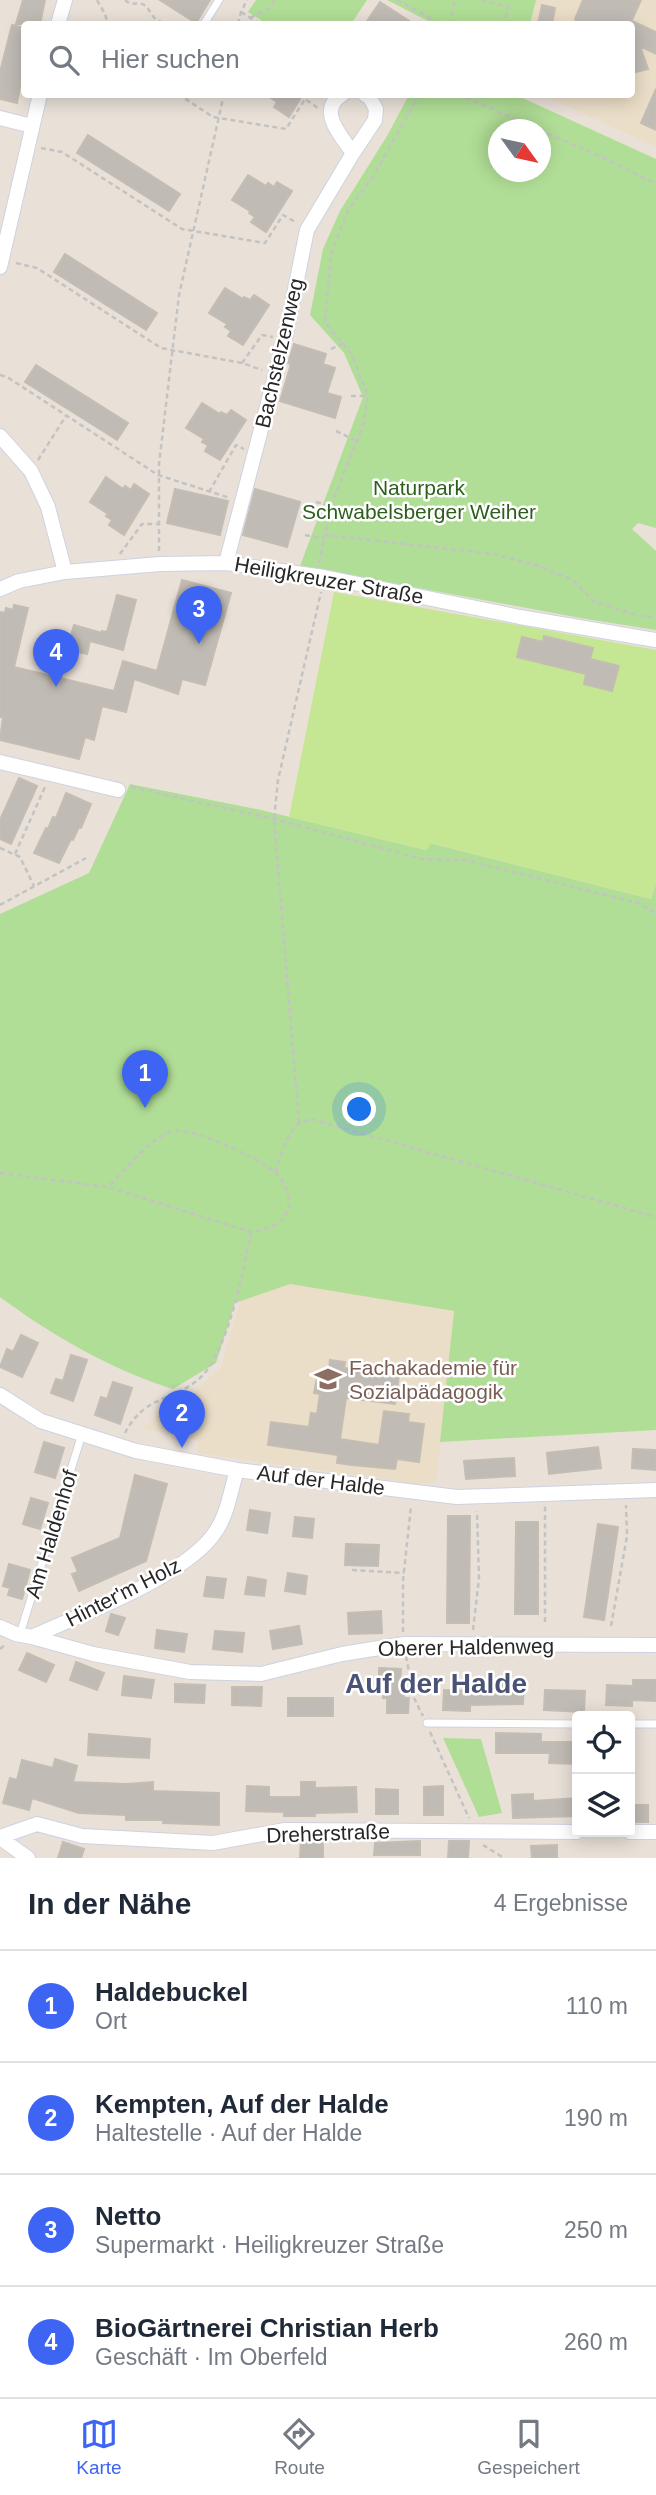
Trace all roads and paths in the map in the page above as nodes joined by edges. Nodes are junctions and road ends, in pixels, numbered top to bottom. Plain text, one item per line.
1 (65, 0) edge
2 (97, 0) edge
3 (125, 0) edge
4 (219, 0) edge
5 (247, 0) edge
6 (275, 0) edge
7 (397, 0) edge
8 (455, 0) edge
9 (481, 0) edge
10 (241, 12) junction
11 (250, 18) junction
12 (59, 21) edge
13 (107, 21) edge
14 (159, 21) edge
15 (206, 21) edge
16 (239, 21) edge
17 (255, 21) edge
18 (434, 21) edge
19 (451, 21) edge
20 (505, 21) edge
21 (39, 98) edge
22 (185, 98) edge
23 (223, 98) edge
24 (337, 98) edge
25 (370, 98) edge
26 (418, 98) edge
27 (467, 98) edge
28 (330, 115) junction
29 (0, 118) edge
30 (219, 118) junction
31 (515, 119) edge
32 (32, 126) junction
33 (551, 135) edge
34 (28, 146) junction
35 (353, 153) junction
36 (656, 184) edge
37 (307, 230) junction
38 (193, 232) junction
39 (1, 263) edge
40 (284, 339) junction
41 (342, 343) junction
42 (331, 348) dead end
43 (172, 351) junction
44 (242, 363) junction
45 (0, 375) edge
46 (275, 375) junction
47 (351, 396) dead end
48 (368, 396) junction
49 (66, 416) junction
50 (336, 430) dead end
51 (0, 436) edge
52 (357, 441) junction
53 (255, 455) junction
54 (31, 471) junction
55 (158, 475) junction
56 (209, 492) junction
57 (243, 502) junction
58 (316, 502) dead end
59 (331, 505) junction
60 (158, 524) junction
61 (305, 535) dead end
62 (325, 537) junction
63 (226, 562) junction
64 (160, 564) junction
65 (117, 568) junction
66 (65, 572) junction
67 (320, 581) junction
68 (0, 589) edge
69 (656, 617) edge
70 (656, 640) edge
71 (0, 762) edge
72 (51, 774) junction
73 (118, 790) joint
74 (274, 819) junction
75 (0, 848) edge
76 (15, 854) junction
77 (86, 858) dead end
78 (34, 886) junction
79 (0, 905) edge
80 (656, 913) edge
81 (299, 1122) junction
82 (275, 1172) junction
83 (0, 1173) edge
84 (108, 1188) junction
85 (656, 1217) edge
86 (251, 1231) junction
87 (0, 1395) edge
88 (82, 1434) junction
89 (119, 1446) junction
90 (237, 1470) junction
91 (626, 1490) junction
92 (656, 1490) edge
93 (413, 1492) junction
94 (544, 1494) junction
95 (477, 1497) junction
96 (352, 1570) dead end
97 (404, 1573) junction
98 (545, 1622) dead end
99 (611, 1626) dead end
100 (0, 1627) edge
101 (473, 1630) dead end
102 (26, 1635) junction
103 (404, 1638) junction
104 (656, 1645) edge
105 (427, 1723) junction
106 (572, 1724) edge
107 (635, 1724) edge
108 (656, 1724) edge
109 (475, 1831) junction
110 (572, 1832) edge
111 (635, 1832) edge
112 (656, 1832) edge
113 (0, 1837) edge
114 (28, 1858) edge
115 (504, 1858) edge

1 - 12 street
2 - 13 path
3 - 14 path
4 - 15 lane
5 - 10 path
6 - 11 path
7 - 18 path
8 - 19 path
9 - 20 path
10 - 11 path
10 - 16 path
11 - 17 path
21 - 32 street
22 - 30 path
23 - 30 path
24 - 28 street
25 - 35 street, Bachstelzenweg
26 - 41 path
27 - 31 path
28 - 30 path
28 - 35 street
29 - 32 street
30 - 38 path
32 - 34 street
33 - 36 path
34 - 38 path
34 - 39 street
35 - 37 street, Bachstelzenweg
37 - 38 path
37 - 40 street, Bachstelzenweg
38 - 43 path
39 - 43 path
40 - 44 path
40 - 46 street, Bachstelzenweg
41 - 42 path
41 - 48 path
43 - 44 path
43 - 55 path
44 - 46 path
45 - 49 path
46 - 53 street, Bachstelzenweg
47 - 48 path
48 - 52 path
49 - 54 path
49 - 55 path
50 - 52 path
51 - 54 street
52 - 59 path
53 - 56 path
53 - 57 street, Bachstelzenweg
54 - 66 street
55 - 56 path
55 - 60 path
56 - 57 path
57 - 63 street, Bachstelzenweg
58 - 59 path
59 - 62 path
60 - 64 path
60 - 65 path
61 - 62 path
62 - 67 path
62 - 69 path
63 - 64 street, Heiligkreuzer Straße
63 - 67 street, Heiligkreuzer Straße
64 - 65 street, Heiligkreuzer Straße
65 - 66 street, Heiligkreuzer Straße
66 - 68 street, Heiligkreuzer Straße
67 - 70 street, Heiligkreuzer Straße
67 - 74 path
71 - 72 street
72 - 73 street
72 - 76 path
73 - 74 path
74 - 80 path
74 - 81 path
75 - 76 path
76 - 78 path
77 - 78 path
78 - 79 path
81 - 82 path
81 - 85 path
82 - 84 path
82 - 86 path
83 - 84 path
84 - 86 path
86 - 89 path
87 - 88 street, Auf der Halde
88 - 89 street, Auf der Halde
88 - 102 lane, Am Haldenhof
89 - 90 street, Auf der Halde
90 - 93 street, Auf der Halde
90 - 102 street, Hinter'm Holz
91 - 92 street, Auf der Halde
91 - 94 street, Auf der Halde
91 - 99 path
93 - 95 street, Auf der Halde
93 - 97 path
94 - 95 street, Auf der Halde
94 - 98 path
95 - 101 path
96 - 97 path
97 - 103 path
100 - 102 street
102 - 103 street, Oberer Haldenweg
103 - 104 street, Oberer Haldenweg
103 - 105 path
105 - 106 lane
105 - 109 path
107 - 108 lane
109 - 110 street, Dreherstraße
109 - 113 street, Dreherstraße
109 - 115 path
111 - 112 street
113 - 114 street

